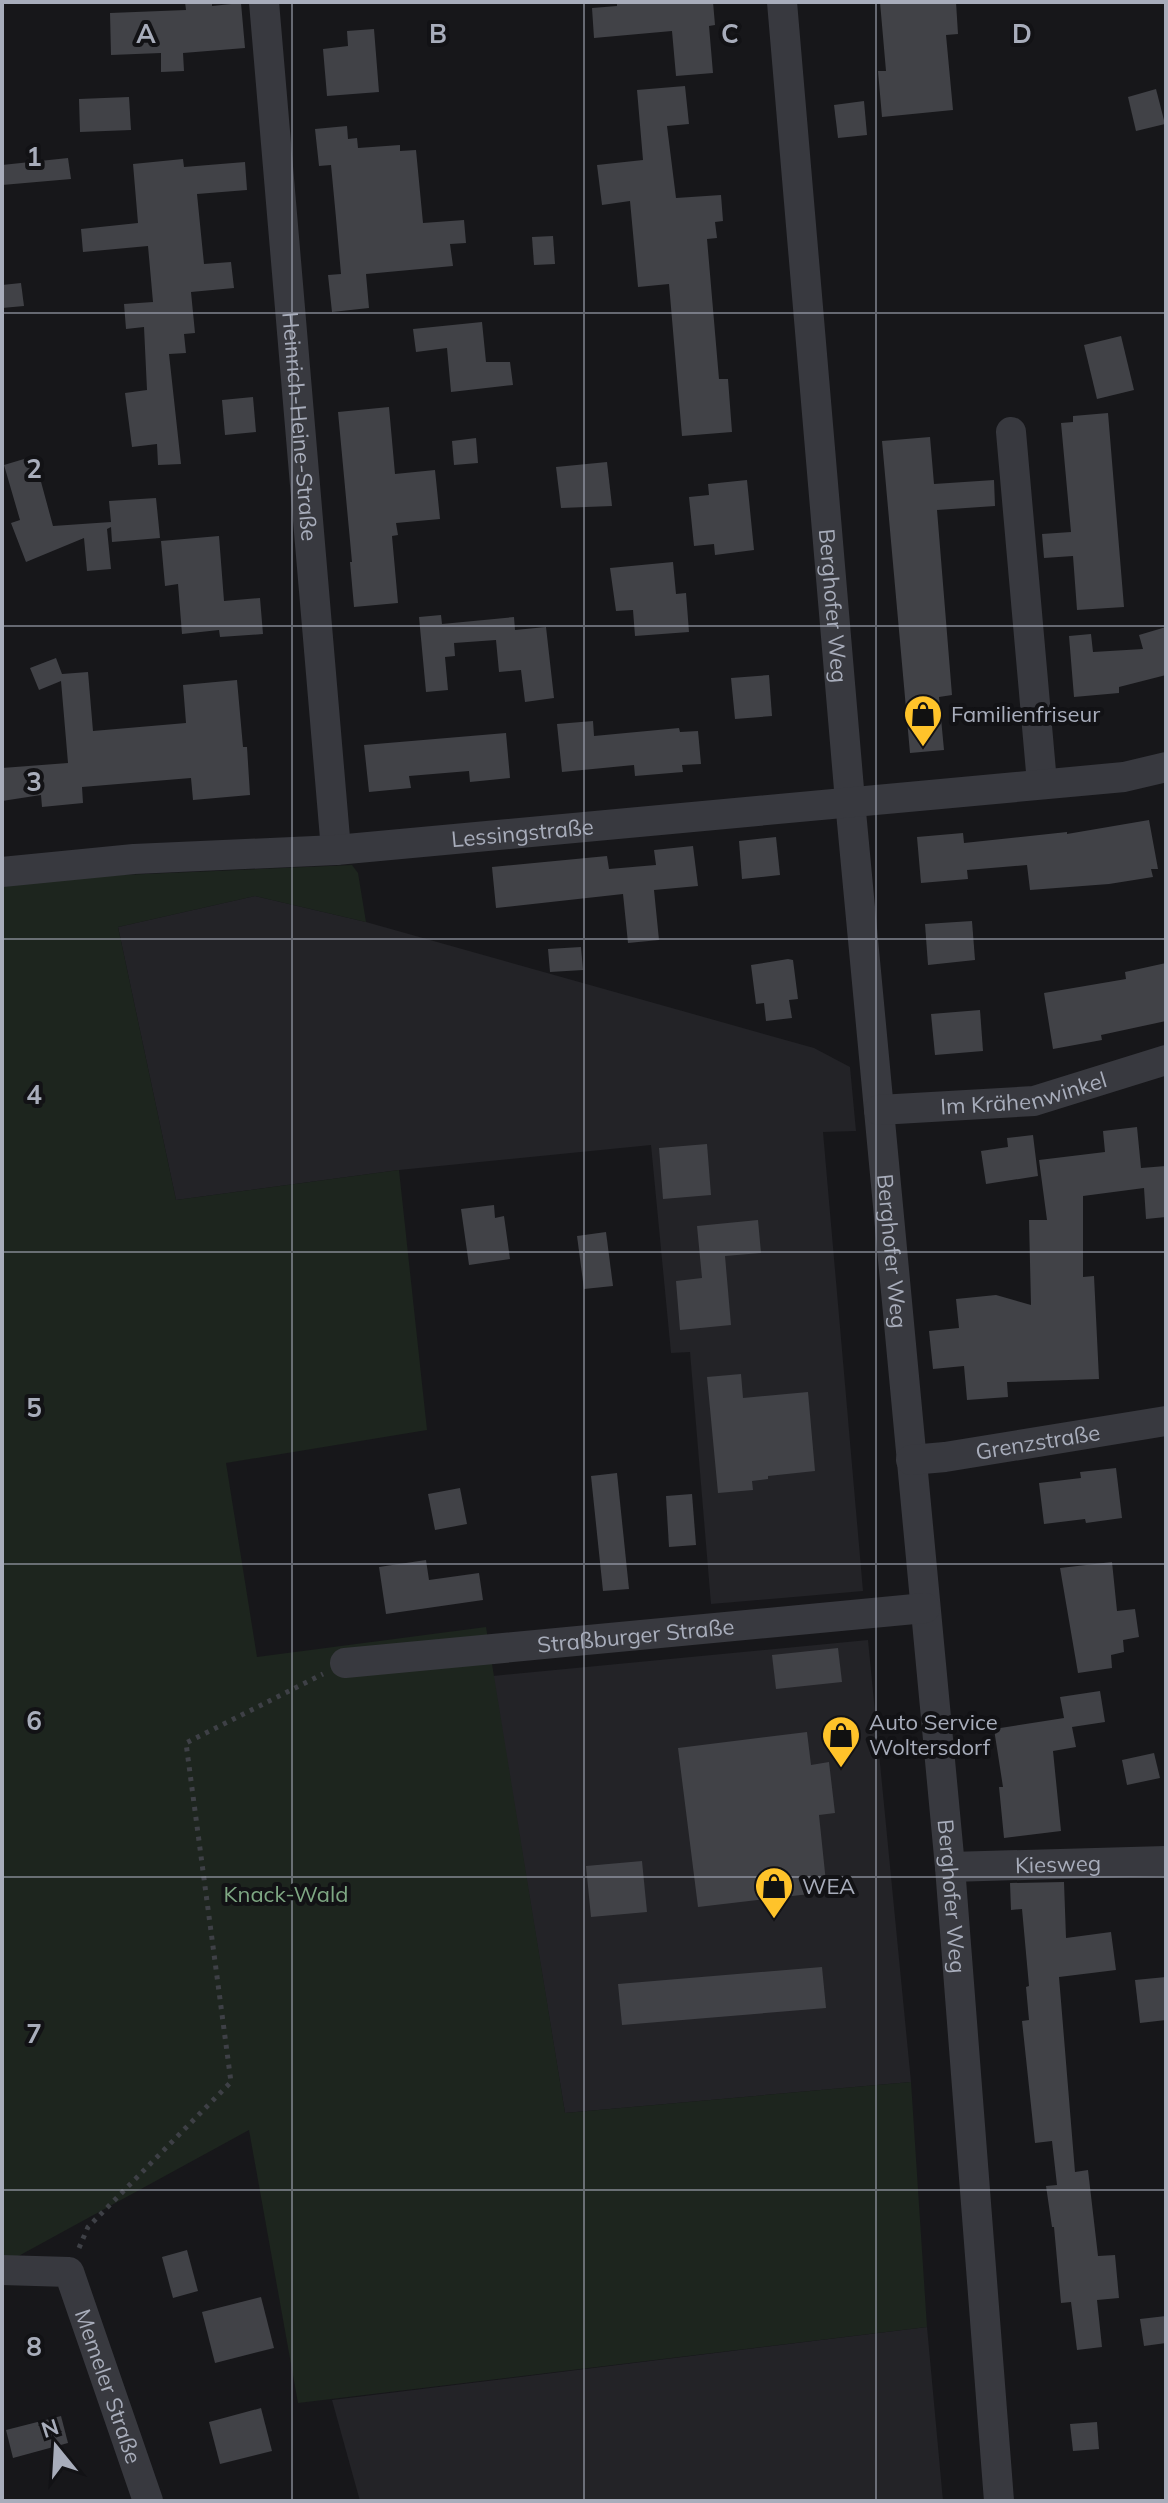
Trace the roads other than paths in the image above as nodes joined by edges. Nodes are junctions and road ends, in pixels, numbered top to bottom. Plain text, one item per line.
1 (264, 2) edge
2 (782, 2) edge
3 (1011, 432) dead end
4 (1166, 767) edge
5 (1042, 783) junction
6 (850, 801) junction
7 (336, 850) junction
8 (2, 872) edge
9 (1166, 1060) edge
10 (879, 1110) junction
11 (1166, 1421) edge
12 (911, 1460) junction
13 (925, 1608) junction
14 (345, 1663) road end
15 (1166, 1861) edge
16 (950, 1867) junction
17 (2, 2270) edge
18 (148, 2501) edge
19 (999, 2501) edge

1 - 7 street, Heinrich-Heine-Straße
2 - 6 street, Berghofer Weg
3 - 5 street
4 - 5 street, Lessingstraße
5 - 6 street, Lessingstraße
6 - 7 street, Lessingstraße
6 - 10 street, Berghofer Weg
7 - 8 street, Lessingstraße
9 - 10 street, Im Krähenwinkel
10 - 12 street, Berghofer Weg
11 - 12 street, Grenzstraße
12 - 13 street, Berghofer Weg
13 - 14 street, Straßburger Straße
13 - 16 street, Berghofer Weg
15 - 16 street, Kiesweg
16 - 19 street, Berghofer Weg
17 - 18 street, Memeler Straße

